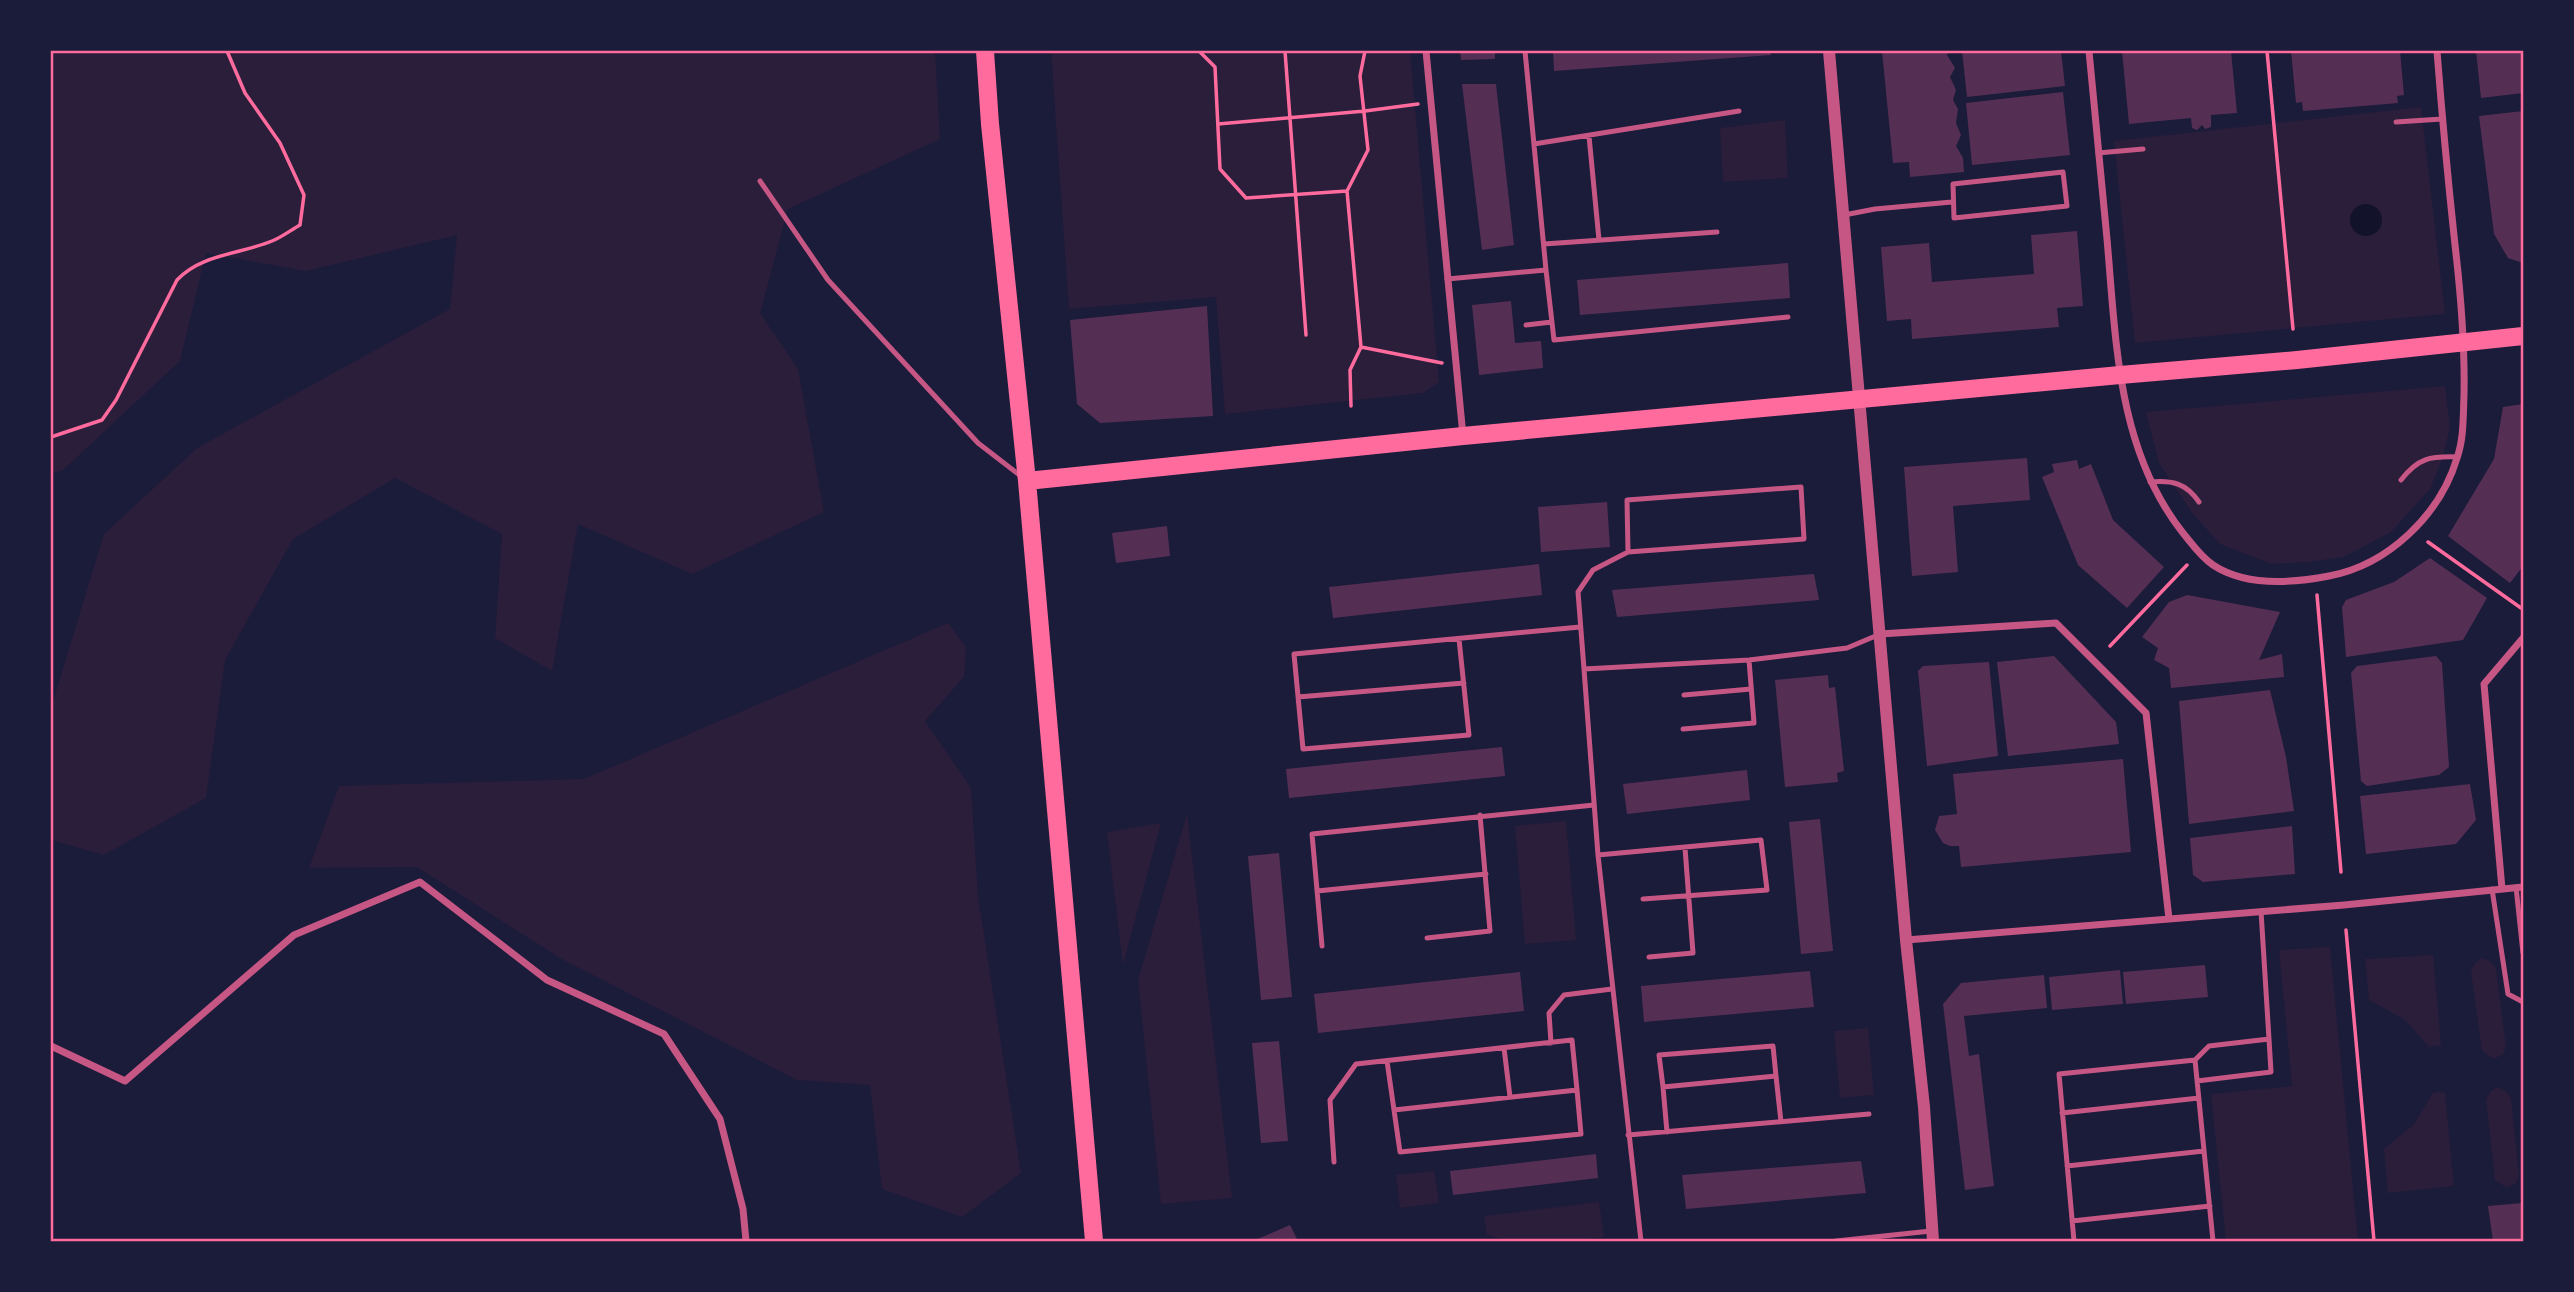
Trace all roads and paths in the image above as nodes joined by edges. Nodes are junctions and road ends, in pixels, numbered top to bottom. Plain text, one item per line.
1 (227, 51) edge
2 (985, 51) edge
3 (1199, 51) edge
4 (1285, 51) edge
5 (1365, 51) edge
6 (1426, 51) edge
7 (1525, 51) edge
8 (1829, 51) edge
9 (2089, 51) edge
10 (2267, 51) edge
11 (2437, 51) edge
12 (1420, 103) dead end
13 (1365, 111) junction
14 (1739, 111) dead end
15 (1290, 116) junction
16 (2442, 119) junction
17 (2396, 122) dead end
18 (1218, 124) junction
19 (1589, 136) junction
20 (1534, 144) junction
21 (2144, 149) dead end
22 (2098, 153) junction
23 (760, 181) dead end
24 (1347, 191) junction
25 (1297, 194) junction
26 (1952, 202) junction
27 (1844, 215) junction
28 (1717, 232) dead end
29 (1599, 240) junction
30 (1544, 244) junction
31 (1546, 270) junction
32 (1447, 279) junction
33 (1788, 317) dead end
34 (1552, 322) junction
35 (1526, 324) dead end
36 (2293, 329) dead end
37 (1306, 335) dead end
38 (2523, 336) edge
39 (2465, 341) junction
40 (1361, 347) junction
41 (1443, 363) dead end
42 (2120, 374) junction
43 (1860, 400) junction
44 (1351, 406) dead end
45 (1463, 436) junction
46 (51, 437) edge
47 (2458, 457) junction
48 (2401, 480) dead end
49 (1027, 481) junction
50 (2150, 482) junction
51 (2199, 502) dead end
52 (2428, 542) dead end
53 (1629, 552) junction
54 (2187, 565) dead end
55 (2318, 595) dead end
56 (2521, 608) dead end
57 (1580, 627) junction
58 (1881, 634) junction
59 (2523, 638) edge
60 (1459, 639) junction
61 (2110, 646) dead end
62 (1749, 660) junction
63 (1584, 669) junction
64 (1464, 683) junction
65 (1751, 689) junction
66 (1684, 695) dead end
67 (1298, 697) junction
68 (1683, 729) dead end
69 (1594, 805) junction
70 (1480, 816) junction
71 (1685, 848) junction
72 (1598, 855) junction
73 (2341, 872) dead end
74 (1486, 874) junction
75 (2520, 887) edge
76 (2492, 889) junction
77 (2502, 889) junction
78 (1317, 891) junction
79 (1689, 897) junction
80 (1643, 899) dead end
81 (2261, 912) junction
82 (2169, 919) junction
83 (2346, 930) dead end
84 (1427, 938) dead end
85 (1906, 940) junction
86 (1322, 946) dead end
87 (2523, 953) edge
88 (1649, 957) dead end
89 (1612, 989) junction
90 (2523, 1002) edge
91 (2269, 1039) junction
92 (1551, 1043) junction
93 (51, 1046) edge
94 (1504, 1048) junction
95 (2194, 1059) junction
96 (1387, 1061) junction
97 (1776, 1076) junction
98 (2197, 1081) junction
99 (1663, 1087) junction
100 (1577, 1090) junction
101 (1510, 1097) junction
102 (2199, 1098) junction
103 (1394, 1110) junction
104 (1869, 1114) dead end
105 (2063, 1114) junction
106 (1781, 1122) junction
107 (1667, 1132) junction
108 (1628, 1135) junction
109 (2204, 1151) junction
110 (1334, 1162) dead end
111 (2067, 1166) junction
112 (2210, 1206) junction
113 (2072, 1221) junction
114 (1933, 1236) edge
115 (746, 1241) edge
116 (1094, 1241) edge
117 (1641, 1241) edge
118 (1836, 1241) edge
119 (2074, 1241) edge
120 (2213, 1241) edge
121 (2374, 1241) edge

1 - 46 path
2 - 49 main road
3 - 18 path
4 - 15 path
5 - 13 path
6 - 32 street
7 - 20 lane
8 - 27 street
9 - 22 street
10 - 36 path
11 - 16 street
12 - 13 path
13 - 15 path
13 - 24 path
14 - 19 lane
15 - 18 path
15 - 25 path
16 - 17 lane
16 - 39 street
18 - 25 path
19 - 20 lane
19 - 29 lane
20 - 30 lane
21 - 22 lane
22 - 42 street
23 - 49 lane
24 - 25 path
24 - 40 path
25 - 37 path
26 - 26 lane
26 - 27 lane
27 - 43 street
28 - 29 lane
29 - 30 lane
30 - 31 lane
31 - 32 lane
31 - 34 lane
32 - 45 street
33 - 34 lane
34 - 35 lane
38 - 39 main road
39 - 42 main road
39 - 47 street
40 - 41 path
40 - 44 path
42 - 43 main road
42 - 50 street
43 - 45 main road
43 - 58 street
45 - 49 main road
47 - 48 lane
47 - 50 street
49 - 116 main road
50 - 51 lane
52 - 56 path
53 - 53 lane
53 - 57 lane
54 - 61 path
55 - 73 path
57 - 60 lane
57 - 63 lane
58 - 62 lane
58 - 82 street
58 - 85 street
59 - 77 street
60 - 64 lane
60 - 67 lane
62 - 63 lane
62 - 65 lane
63 - 69 lane
64 - 67 lane
64 - 67 lane
65 - 66 lane
65 - 68 lane
69 - 70 lane
69 - 72 lane
70 - 74 lane
70 - 78 lane
71 - 72 lane
71 - 79 lane
71 - 79 lane
72 - 89 lane
74 - 78 lane
74 - 84 lane
75 - 77 street
75 - 87 lane
76 - 77 street
76 - 81 street
76 - 90 lane
78 - 86 lane
79 - 80 lane
79 - 88 lane
81 - 82 street
81 - 91 lane
82 - 85 street
83 - 121 path
85 - 114 street
89 - 92 lane
89 - 108 lane
91 - 95 lane
91 - 98 lane
92 - 94 lane
92 - 100 lane
93 - 115 street
94 - 96 lane
94 - 101 lane
95 - 98 lane
95 - 105 lane
96 - 103 lane
96 - 110 lane
97 - 99 lane
97 - 99 lane
97 - 106 lane
98 - 102 lane
99 - 107 lane
100 - 101 lane
100 - 103 lane
101 - 103 lane
102 - 105 lane
102 - 109 lane
104 - 106 lane
105 - 111 lane
106 - 107 lane
107 - 108 lane
108 - 117 lane
109 - 111 lane
109 - 112 lane
111 - 113 lane
112 - 113 lane
112 - 120 lane
113 - 119 lane
114 - 118 lane

